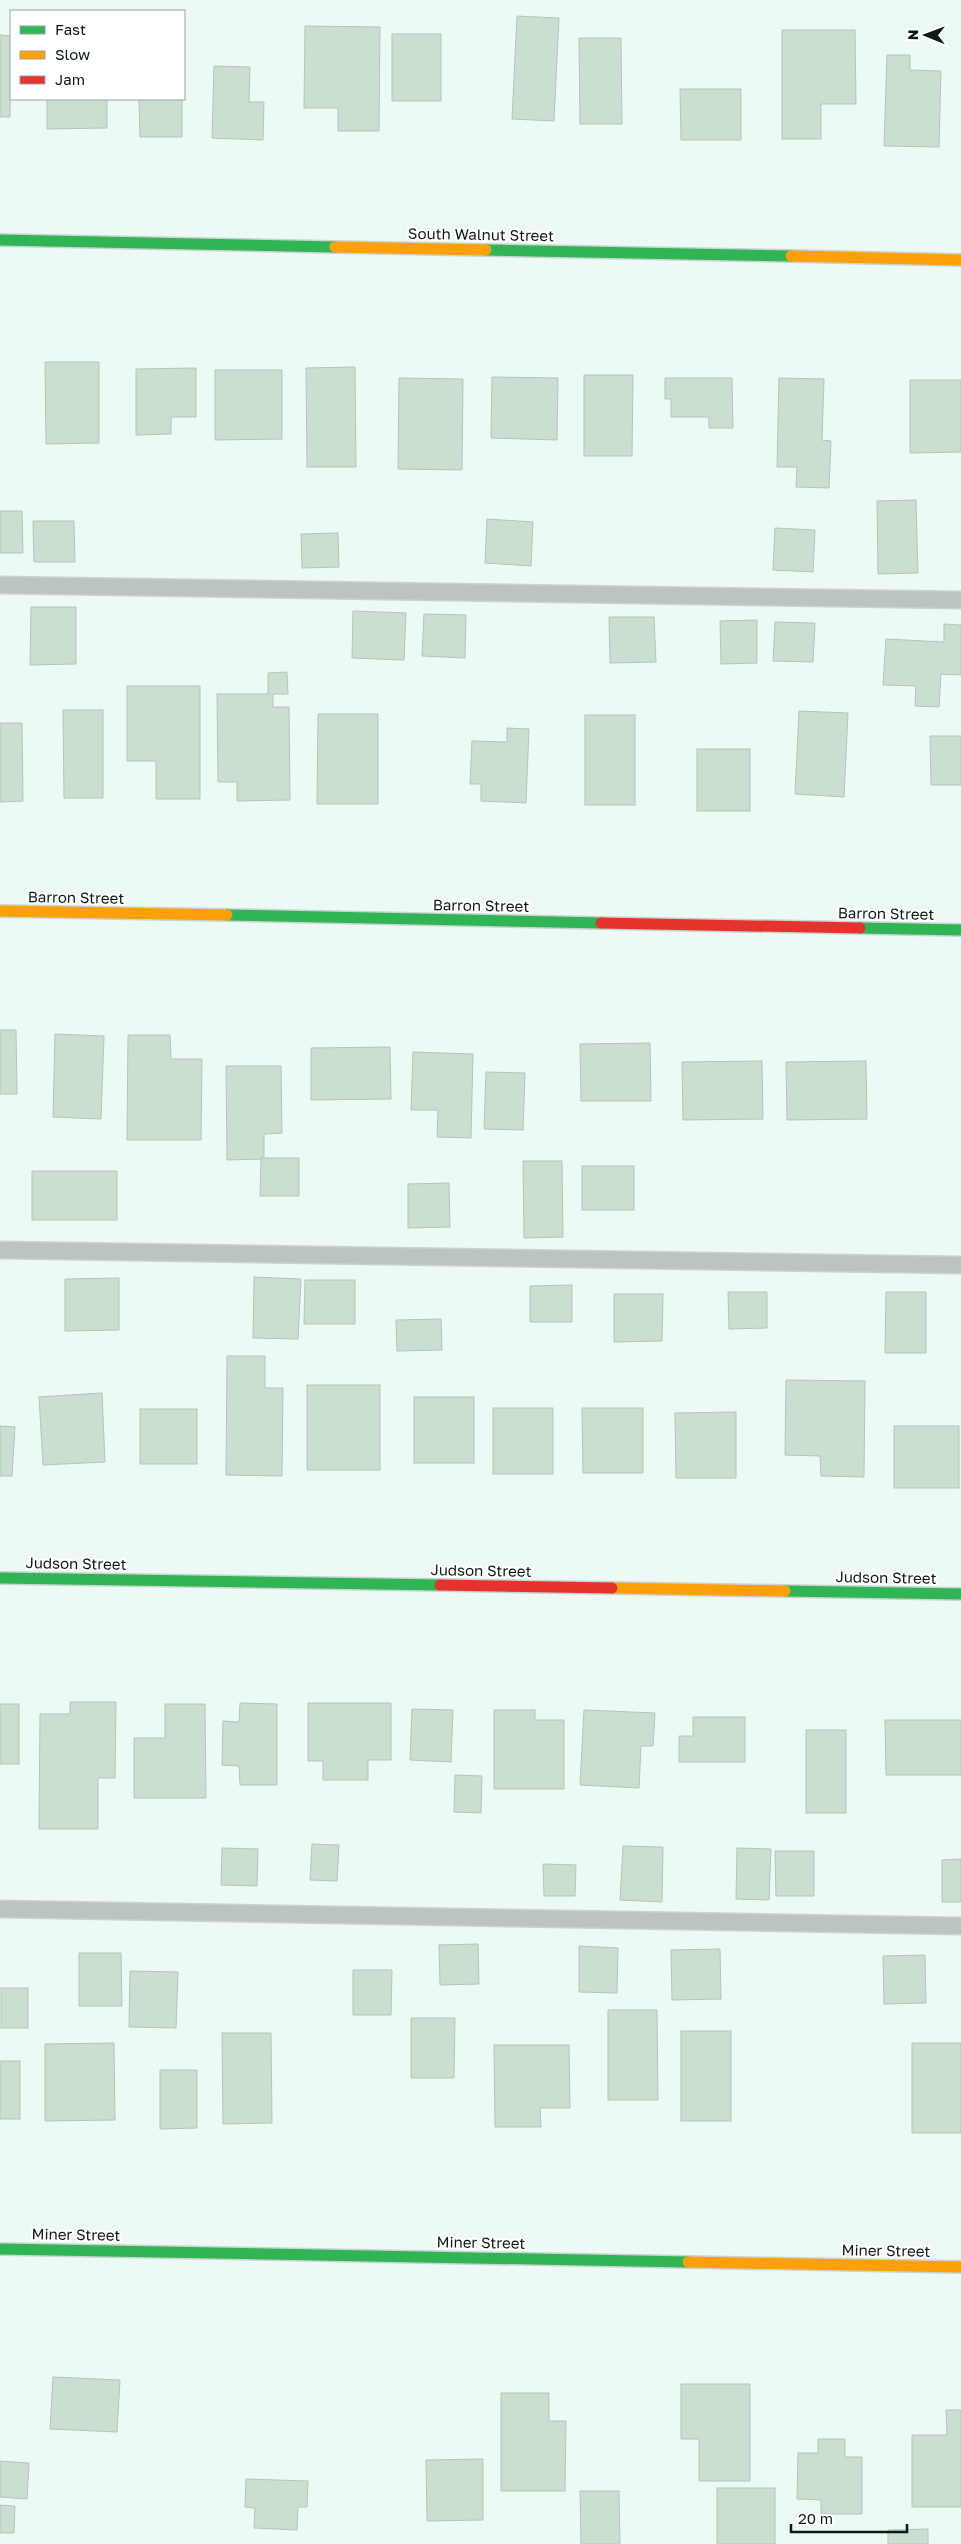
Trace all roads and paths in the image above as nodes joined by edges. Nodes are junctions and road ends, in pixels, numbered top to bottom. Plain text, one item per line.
1 (0, 240) edge
2 (961, 260) edge
3 (0, 585) edge
4 (961, 600) edge
5 (0, 911) edge
6 (961, 930) edge
7 (0, 1250) edge
8 (961, 1265) edge
9 (0, 1578) edge
10 (961, 1594) edge
11 (0, 1909) edge
12 (961, 1926) edge
13 (0, 2249) edge
14 (961, 2267) edge

1 - 2 street, South Walnut Street
3 - 4 lane
5 - 6 street, Barron Street
7 - 8 lane
9 - 10 street, Judson Street
11 - 12 lane
13 - 14 street, Miner Street

